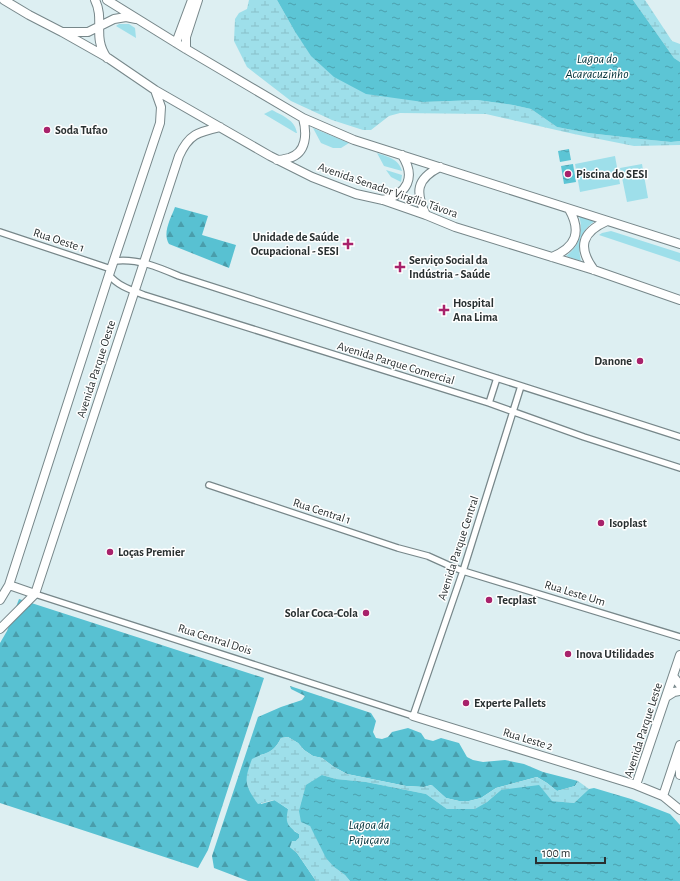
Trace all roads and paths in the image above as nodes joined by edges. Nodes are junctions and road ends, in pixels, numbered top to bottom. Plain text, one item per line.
1 (4, 0) edge
2 (95, 0) edge
3 (107, 0) edge
4 (192, 0) edge
5 (198, 0) edge
6 (139, 19) junction
7 (98, 27) junction
8 (62, 32) junction
9 (176, 43) junction
10 (186, 49) junction
11 (108, 58) junction
12 (155, 90) junction
13 (303, 118) junction
14 (220, 128) junction
15 (402, 155) junction
16 (277, 160) junction
17 (440, 167) junction
18 (383, 200) junction
19 (569, 209) junction
20 (426, 215) junction
21 (607, 221) junction
22 (0, 232) edge
23 (680, 244) edge
24 (552, 257) junction
25 (143, 263) junction
26 (111, 268) junction
27 (594, 270) junction
28 (134, 291) junction
29 (680, 300) edge
30 (497, 378) junction
31 (521, 386) junction
32 (489, 403) junction
33 (513, 411) junction
34 (680, 437) edge
35 (680, 468) edge
36 (209, 485) dead end
37 (463, 571) junction
38 (9, 585) junction
39 (35, 594) junction
40 (0, 600) edge
41 (0, 629) edge
42 (680, 637) edge
43 (680, 655) edge
44 (673, 676) junction
45 (680, 685) edge
46 (680, 691) edge
47 (666, 697) junction
48 (413, 716) junction
49 (680, 745) edge
50 (680, 754) edge
51 (680, 775) edge
52 (636, 785) junction
53 (662, 796) junction
54 (680, 810) edge

1 - 8 street, Avenida Senador Virgílio Távora
2 - 7 street
3 - 6 street
4 - 9 street
5 - 10 street
6 - 7 street
6 - 9 street
7 - 8 street
7 - 11 street
8 - 11 street, Avenida Senador Virgílio Távora
9 - 10 street
10 - 13 street
11 - 12 street, Avenida Senador Virgílio Távora
12 - 14 street, Avenida Senador Virgílio Távora
12 - 26 street, Avenida Parque Oeste
13 - 15 street
13 - 16 street
14 - 16 street, Avenida Senador Virgílio Távora
14 - 25 street, Avenida Parque Oeste
15 - 17 street
15 - 18 street
16 - 18 street, Avenida Senador Virgílio Távora
17 - 19 street
17 - 20 street
18 - 20 street, Avenida Senador Virgílio Távora
19 - 21 street
19 - 24 street
20 - 24 street, Avenida Senador Virgílio Távora
21 - 23 street
21 - 27 street
22 - 26 street, Rua Oeste 1
24 - 27 street, Avenida Senador Virgílio Távora
25 - 26 street, Avenida Parque Comercial
25 - 28 street, Avenida Parque Oeste
25 - 30 street, Avenida Parque Comercial
26 - 28 street, Avenida Parque Comercial
26 - 38 street, Avenida Parque Oeste
27 - 29 street, Avenida Senador Virgílio Távora
28 - 32 street, Avenida Parque Comercial
28 - 39 street, Avenida Parque Oeste
30 - 31 street, Avenida Parque Comercial
30 - 32 street
31 - 33 street, Avenida Parque Central
31 - 34 street, Avenida Parque Comercial
32 - 33 street, Avenida Parque Comercial
33 - 35 street, Avenida Parque Comercial
33 - 37 street, Avenida Parque Central
36 - 37 street, Rua Central 1
37 - 42 street, Rua Leste Um
37 - 48 street, Avenida Parque Central
38 - 39 street, Rua Central Dois
38 - 40 street, Avenida Parque Oeste
39 - 41 street, Avenida Parque Oeste
39 - 48 street, Rua Central Dois
43 - 44 street, Avenida Parque Leste
44 - 45 street
44 - 47 street, Avenida Parque Leste
46 - 47 street
47 - 52 street, Avenida Parque Leste
48 - 52 street, Rua Leste 2
49 - 53 street
50 - 51 street
52 - 53 street, Avenida Parque Leste
53 - 54 street, Avenida Parque Leste

